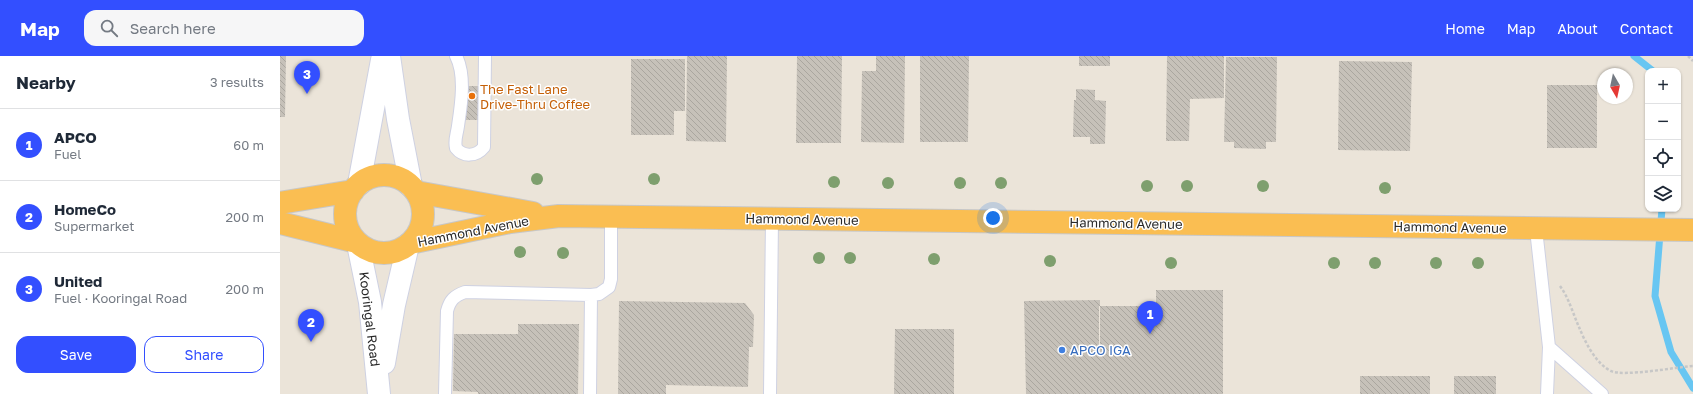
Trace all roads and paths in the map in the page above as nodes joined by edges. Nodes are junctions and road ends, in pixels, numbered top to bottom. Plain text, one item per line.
1 (383, 56) edge
2 (389, 56) edge
3 (456, 56) edge
4 (485, 56) edge
5 (1688, 56) edge
6 (1693, 60) edge
7 (356, 187) junction
8 (414, 189) junction
9 (280, 203) edge
10 (559, 216) junction
11 (611, 217) junction
12 (772, 219) junction
13 (280, 223) edge
14 (1536, 229) junction
15 (1693, 230) edge
16 (357, 243) junction
17 (409, 244) junction
18 (1541, 272) junction
19 (591, 295) junction
20 (1549, 346) junction
21 (1693, 366) edge
22 (379, 394) edge
23 (445, 394) edge
24 (590, 394) edge
25 (770, 394) edge
26 (1548, 394) edge
27 (1602, 394) edge

1 - 7 street
2 - 8 street
3 - 4 lane
5 - 6 path
7 - 8 highway
7 - 9 highway
7 - 16 highway
8 - 10 highway, Hammond Avenue
8 - 17 highway
10 - 11 highway, Hammond Avenue
10 - 17 highway, Hammond Avenue
11 - 12 highway, Hammond Avenue
11 - 19 lane
12 - 14 highway, Hammond Avenue
12 - 25 lane
13 - 16 highway
14 - 15 highway, Hammond Avenue
14 - 18 lane
16 - 17 highway
16 - 22 street, Kooringal Road
17 - 22 street, Kooringal Road
18 - 20 lane
18 - 21 path
19 - 23 lane
19 - 24 lane
20 - 26 lane
20 - 27 lane

